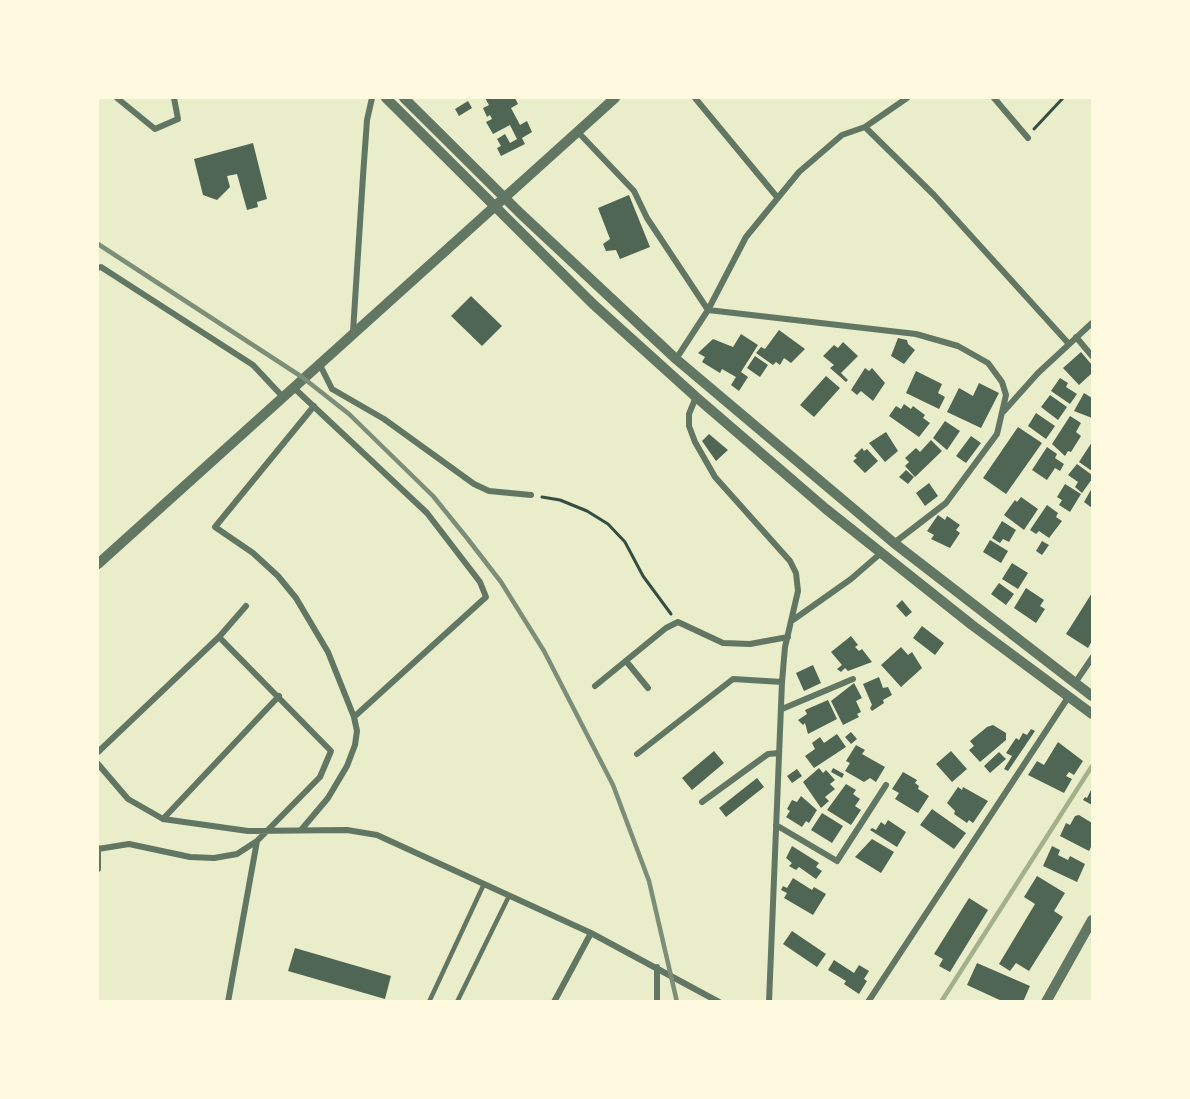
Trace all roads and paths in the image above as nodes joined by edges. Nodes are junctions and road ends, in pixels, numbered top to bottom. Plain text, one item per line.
1 (117, 98) edge
2 (174, 98) edge
3 (372, 98) edge
4 (386, 98) edge
5 (615, 98) edge
6 (695, 98) edge
7 (907, 98) edge
8 (994, 98) edge
9 (1063, 98) edge
10 (408, 99) edge
11 (865, 127) junction
12 (577, 131) junction
13 (1028, 138) joint
14 (504, 197) junction
15 (777, 197) junction
16 (493, 207) junction
17 (98, 268) edge
18 (708, 310) junction
19 (1092, 323) edge
20 (352, 332) junction
21 (1076, 337) junction
22 (1069, 344) junction
23 (1092, 356) edge
24 (676, 359) junction
25 (319, 363) junction
26 (293, 386) junction
27 (282, 396) junction
28 (696, 397) junction
29 (314, 406) junction
30 (1004, 412) junction
31 (531, 495) joint
32 (894, 543) junction
33 (881, 553) junction
34 (98, 564) edge
35 (246, 606) dead end
36 (793, 620) junction
37 (678, 622) junction
38 (219, 637) junction
39 (788, 638) junction
40 (1092, 658) edge
41 (626, 661) junction
42 (853, 679) dead end
43 (782, 682) junction
44 (1075, 683) junction
45 (596, 686) dead end
46 (648, 688) dead end
47 (279, 696) junction
48 (1069, 696) junction
49 (1092, 696) edge
50 (782, 709) junction
51 (1092, 714) edge
52 (354, 717) junction
53 (98, 752) edge
54 (779, 753) junction
55 (637, 754) dead end
56 (98, 764) edge
57 (886, 785) dead end
58 (702, 802) dead end
59 (163, 819) junction
60 (776, 825) junction
61 (301, 830) junction
62 (268, 831) junction
63 (256, 841) junction
64 (98, 849) edge
65 (98, 869) edge
66 (484, 884) junction
67 (509, 896) junction
68 (1092, 920) edge
69 (591, 933) junction
70 (657, 967) junction
71 (228, 1002) edge
72 (429, 1002) edge
73 (457, 1002) edge
74 (554, 1002) edge
75 (657, 1002) edge
76 (719, 1002) edge
77 (769, 1002) edge
78 (868, 1002) edge
79 (1046, 1002) edge

1 - 2 street
3 - 20 street
4 - 16 street
5 - 12 street
6 - 15 street
7 - 11 street
8 - 13 street
9 - 13 path
10 - 14 street
11 - 15 street
11 - 22 street
12 - 14 street
12 - 18 street
14 - 16 street
14 - 24 street
15 - 18 street
16 - 20 street
16 - 28 street
17 - 27 street
18 - 24 street
18 - 30 street
19 - 21 street
20 - 25 street
21 - 22 street
21 - 23 street
22 - 30 street
24 - 32 street
25 - 26 street
25 - 31 street
26 - 27 street
26 - 29 street
27 - 34 street
28 - 33 street
28 - 36 street
29 - 52 street
29 - 52 street
30 - 32 street
31 - 37 path
32 - 44 street
33 - 36 street
33 - 48 street
35 - 38 street
36 - 39 street
37 - 39 street
37 - 41 street
38 - 47 street
38 - 53 street
39 - 43 street
40 - 44 street
41 - 45 street
41 - 46 street
42 - 50 street
43 - 50 street
43 - 55 street
44 - 49 street
47 - 59 street
47 - 62 street
48 - 51 street
48 - 78 street
50 - 54 street
52 - 61 street
54 - 58 street
54 - 60 street
56 - 59 street
57 - 60 street
59 - 62 street
60 - 77 street
61 - 62 street
61 - 66 street
62 - 63 street
63 - 64 street
63 - 71 street
64 - 65 street
66 - 67 street
66 - 72 lane
67 - 69 street
67 - 73 lane
68 - 79 street
69 - 70 street
69 - 74 street
70 - 75 street
70 - 76 street

